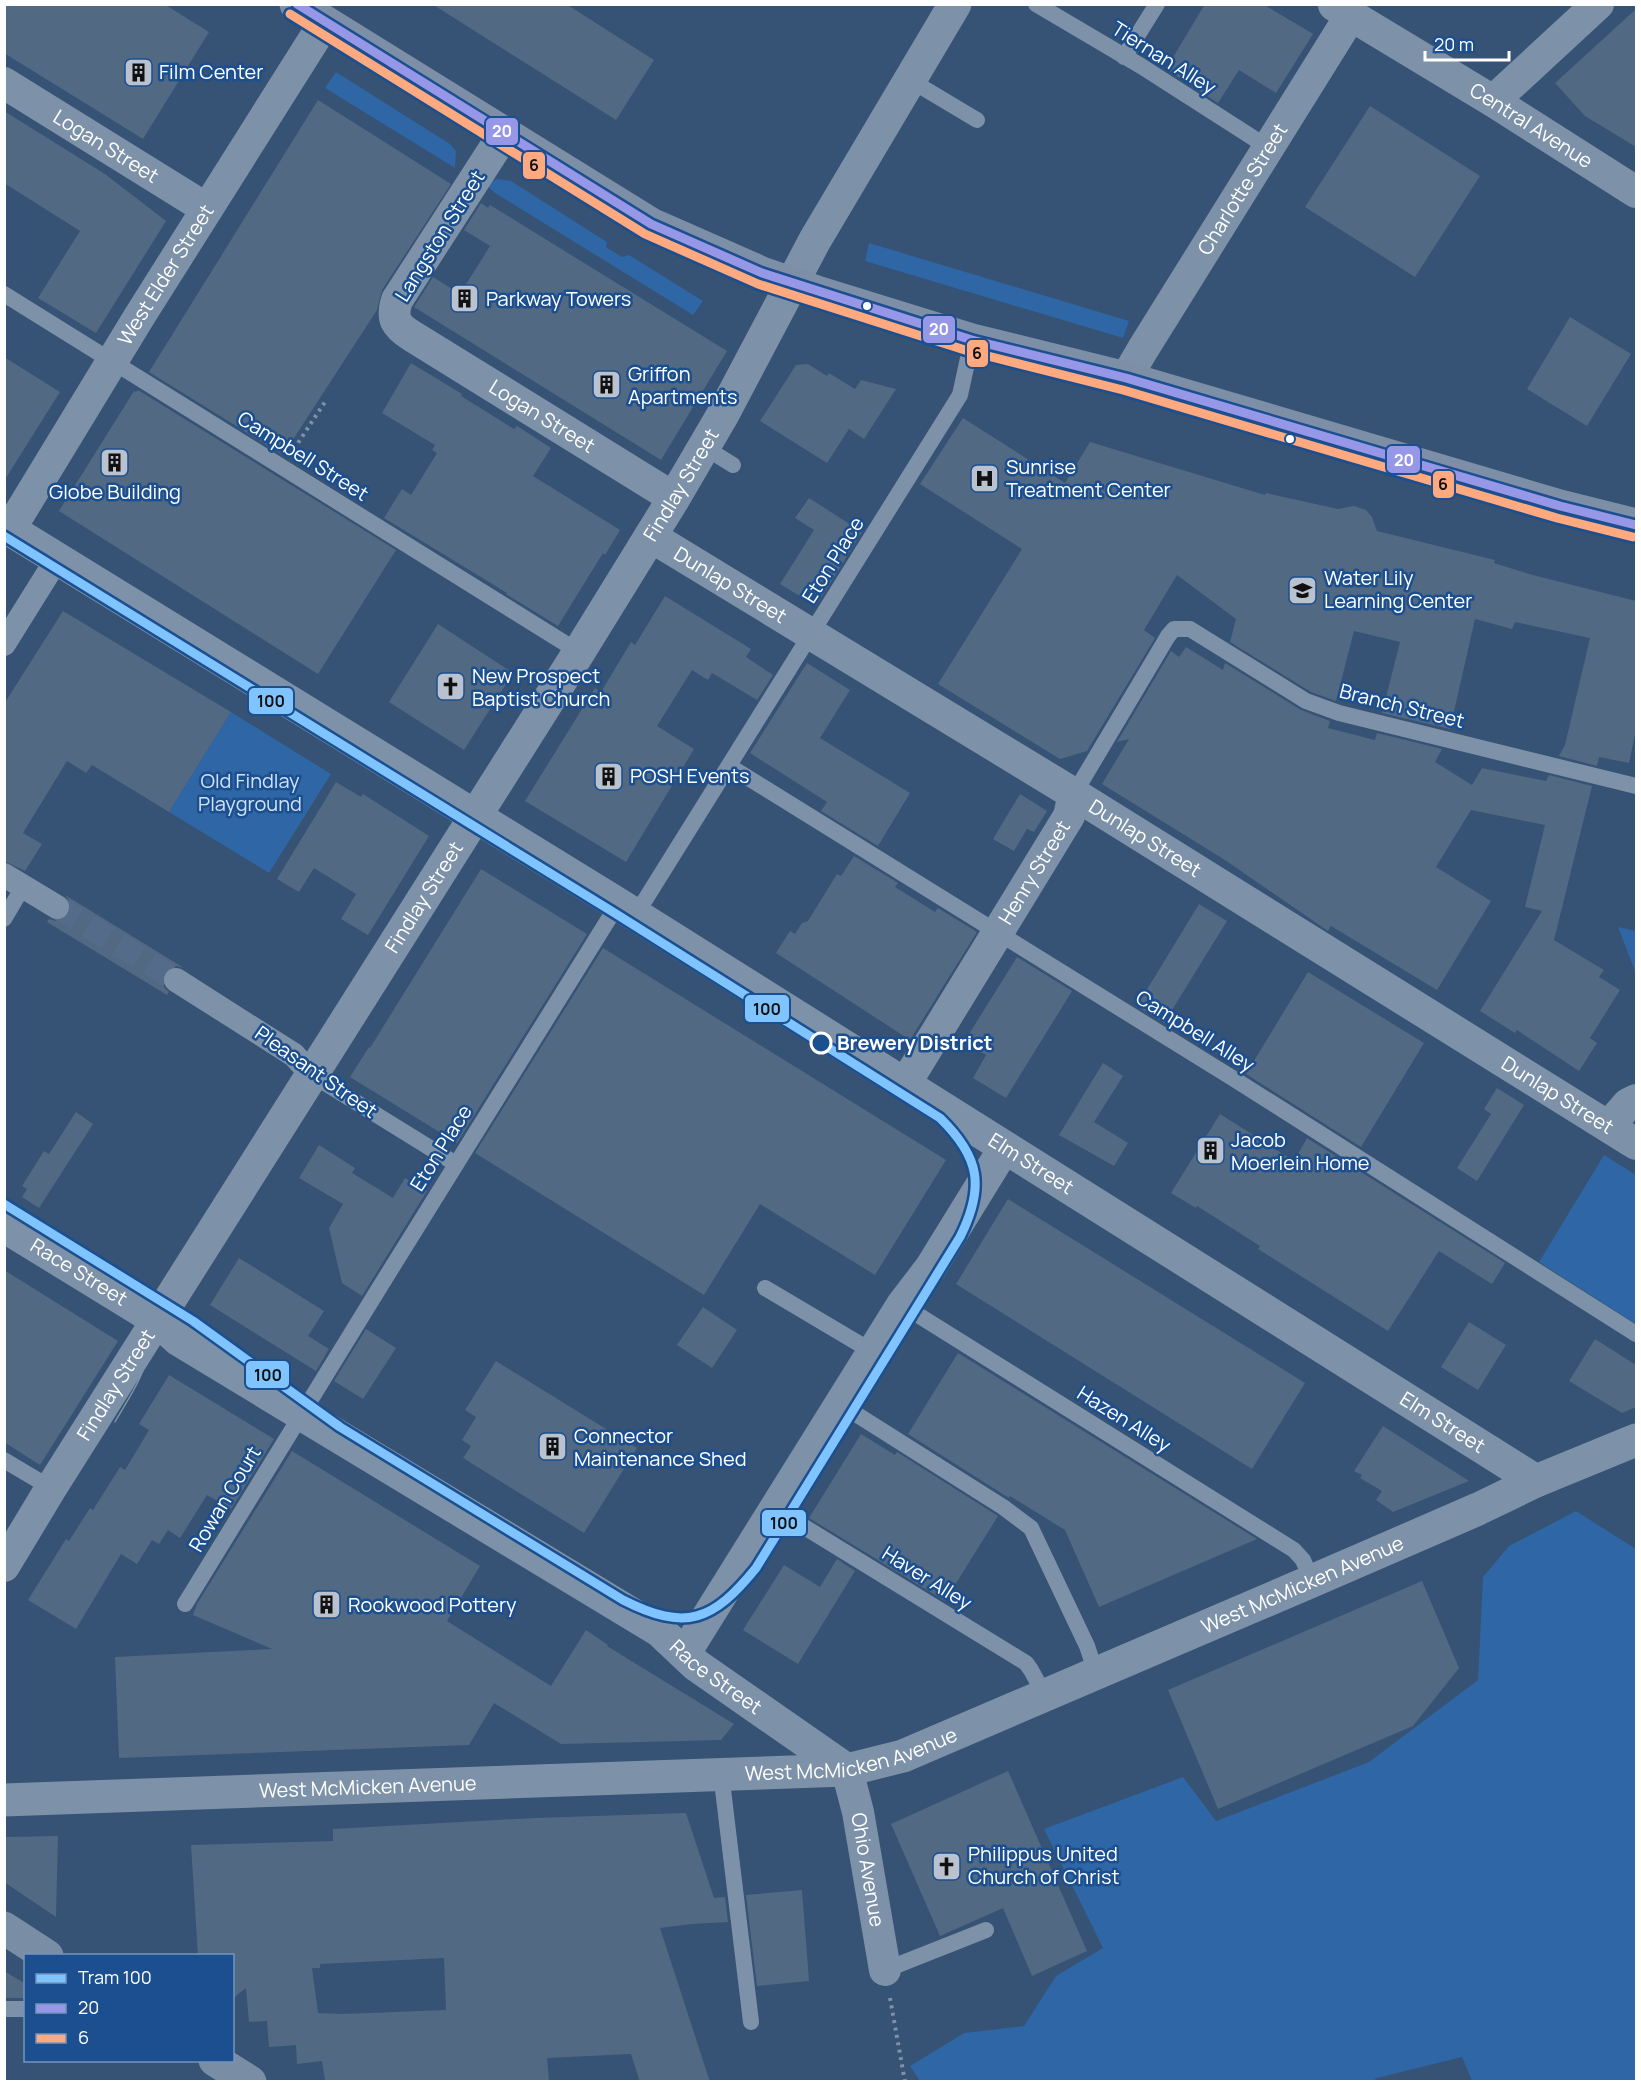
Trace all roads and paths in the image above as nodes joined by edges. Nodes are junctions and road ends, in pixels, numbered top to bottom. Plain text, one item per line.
1 (296, 4) edge
2 (955, 4) edge
3 (1036, 4) edge
4 (1157, 4) edge
5 (1598, 4) edge
6 (1349, 8) edge
7 (325, 22) junction
8 (1124, 57) junction
9 (910, 80) junction
10 (4, 83) edge
11 (1493, 101) junction
12 (977, 120) dead end
13 (504, 135) junction
14 (1269, 148) junction
15 (1636, 192) edge
16 (207, 209) junction
17 (792, 284) junction
18 (4, 294) edge
19 (412, 336) joint
20 (972, 340) junction
21 (112, 362) junction
22 (1126, 378) junction
23 (327, 399) dead end
24 (704, 447) junction
25 (733, 465) dead end
26 (282, 468) junction
27 (674, 498) junction
28 (1636, 525) edge
29 (7, 528) edge
30 (650, 536) junction
31 (57, 559) junction
32 (1174, 629) joint
33 (812, 634) junction
34 (4, 644) edge
35 (579, 652) junction
36 (729, 766) junction
37 (1636, 786) edge
38 (1074, 794) junction
39 (475, 815) junction
40 (14, 881) edge
41 (57, 907) tunnel mouth
42 (627, 910) junction
43 (4, 919) edge
44 (997, 933) junction
45 (176, 980) tunnel mouth
46 (312, 1074) junction
47 (905, 1084) junction
48 (1636, 1100) edge
49 (1609, 1126) junction
50 (1636, 1144) edge
51 (1005, 1147) junction
52 (456, 1164) junction
53 (4, 1226) edge
54 (765, 1288) dead end
55 (902, 1305) junction
56 (157, 1320) junction
57 (1636, 1334) edge
58 (873, 1352) junction
59 (840, 1404) junction
60 (301, 1415) junction
61 (1636, 1440) edge
62 (4, 1460) edge
63 (1536, 1481) junction
64 (51, 1488) junction
65 (775, 1509) junction
66 (4, 1566) edge
67 (1312, 1581) junction
68 (185, 1604) dead end
69 (685, 1653) junction
70 (1096, 1672) junction
71 (1044, 1694) junction
72 (847, 1770) junction
73 (721, 1773) junction
74 (4, 1800) edge
75 (4, 1928) edge
76 (986, 1930) dead end
77 (44, 1954) edge
78 (887, 1981) junction
79 (4, 2009) edge
80 (24, 2009) edge
81 (751, 2022) dead end
82 (217, 2062) edge
83 (250, 2082) edge
84 (905, 2082) edge

1 - 7 main road
2 - 9 street, Findlay Street
3 - 8 lane, Tiernan Alley
4 - 8 lane
5 - 11 street
6 - 11 street, Central Avenue
6 - 14 street, Charlotte Street
7 - 13 main road
7 - 16 street, West Elder Street
8 - 14 lane, Tiernan Alley
9 - 12 lane
9 - 17 street, Findlay Street
10 - 16 street, Logan Street
11 - 15 street, Central Avenue
13 - 17 main road
13 - 19 street, Langston Street
14 - 22 street, Charlotte Street
16 - 21 street, West Elder Street
17 - 20 main road
17 - 24 street, Findlay Street
18 - 21 lane, Campbell Street
19 - 27 street, Logan Street
20 - 22 main road
20 - 33 lane, Eton Place
21 - 26 lane, Campbell Street
21 - 29 street, West Elder Street
22 - 28 main road
23 - 26 path
24 - 25 lane
24 - 27 street, Findlay Street
26 - 35 lane, Campbell Street
27 - 30 street, Findlay Street
29 - 31 street, Elm Street
30 - 33 street, Dunlap Street
30 - 35 street, Findlay Street
31 - 34 street
31 - 39 street, Elm Street
32 - 37 lane, Branch Street
32 - 38 lane, Henry Street
33 - 36 lane, Eton Place
33 - 38 street, Dunlap Street
35 - 39 street, Findlay Street
36 - 42 lane, Eton Place
36 - 44 lane, Campbell Alley
38 - 44 street, Henry Street
38 - 49 street, Dunlap Street
39 - 42 street, Elm Street
39 - 46 street, Findlay Street
40 - 41 street
40 - 43 lane
42 - 47 street, Elm Street
42 - 52 lane, Eton Place
44 - 47 street, Henry Street
44 - 57 lane, Campbell Alley
45 - 46 street, Pleasant Street
46 - 52 lane, Pleasant Street
46 - 56 street, Findlay Street
47 - 51 street, Elm Street
48 - 49 street
49 - 50 street, Dunlap Street
51 - 55 street
51 - 63 street, Elm Street
52 - 60 lane, Eton Place
53 - 56 street, Race Street
54 - 58 lane
55 - 58 street
55 - 67 lane, Hazen Alley
56 - 60 street, Race Street
56 - 64 street, Findlay Street
58 - 59 street
59 - 65 street
59 - 70 lane
60 - 68 lane, Rowan Court
60 - 69 street, Race Street
61 - 63 street, West McMicken Avenue
62 - 64 lane
63 - 67 street, West McMicken Avenue
64 - 66 street, Findlay Street
65 - 69 street
65 - 71 lane, Haver Alley
67 - 70 street, West McMicken Avenue
69 - 72 street, Race Street
70 - 71 street, West McMicken Avenue
71 - 72 street, West McMicken Avenue
72 - 73 street, West McMicken Avenue
72 - 78 street, Ohio Avenue
73 - 74 street, West McMicken Avenue
73 - 81 lane
75 - 77 main road
76 - 78 lane
78 - 84 path
79 - 80 lane
82 - 83 main road

